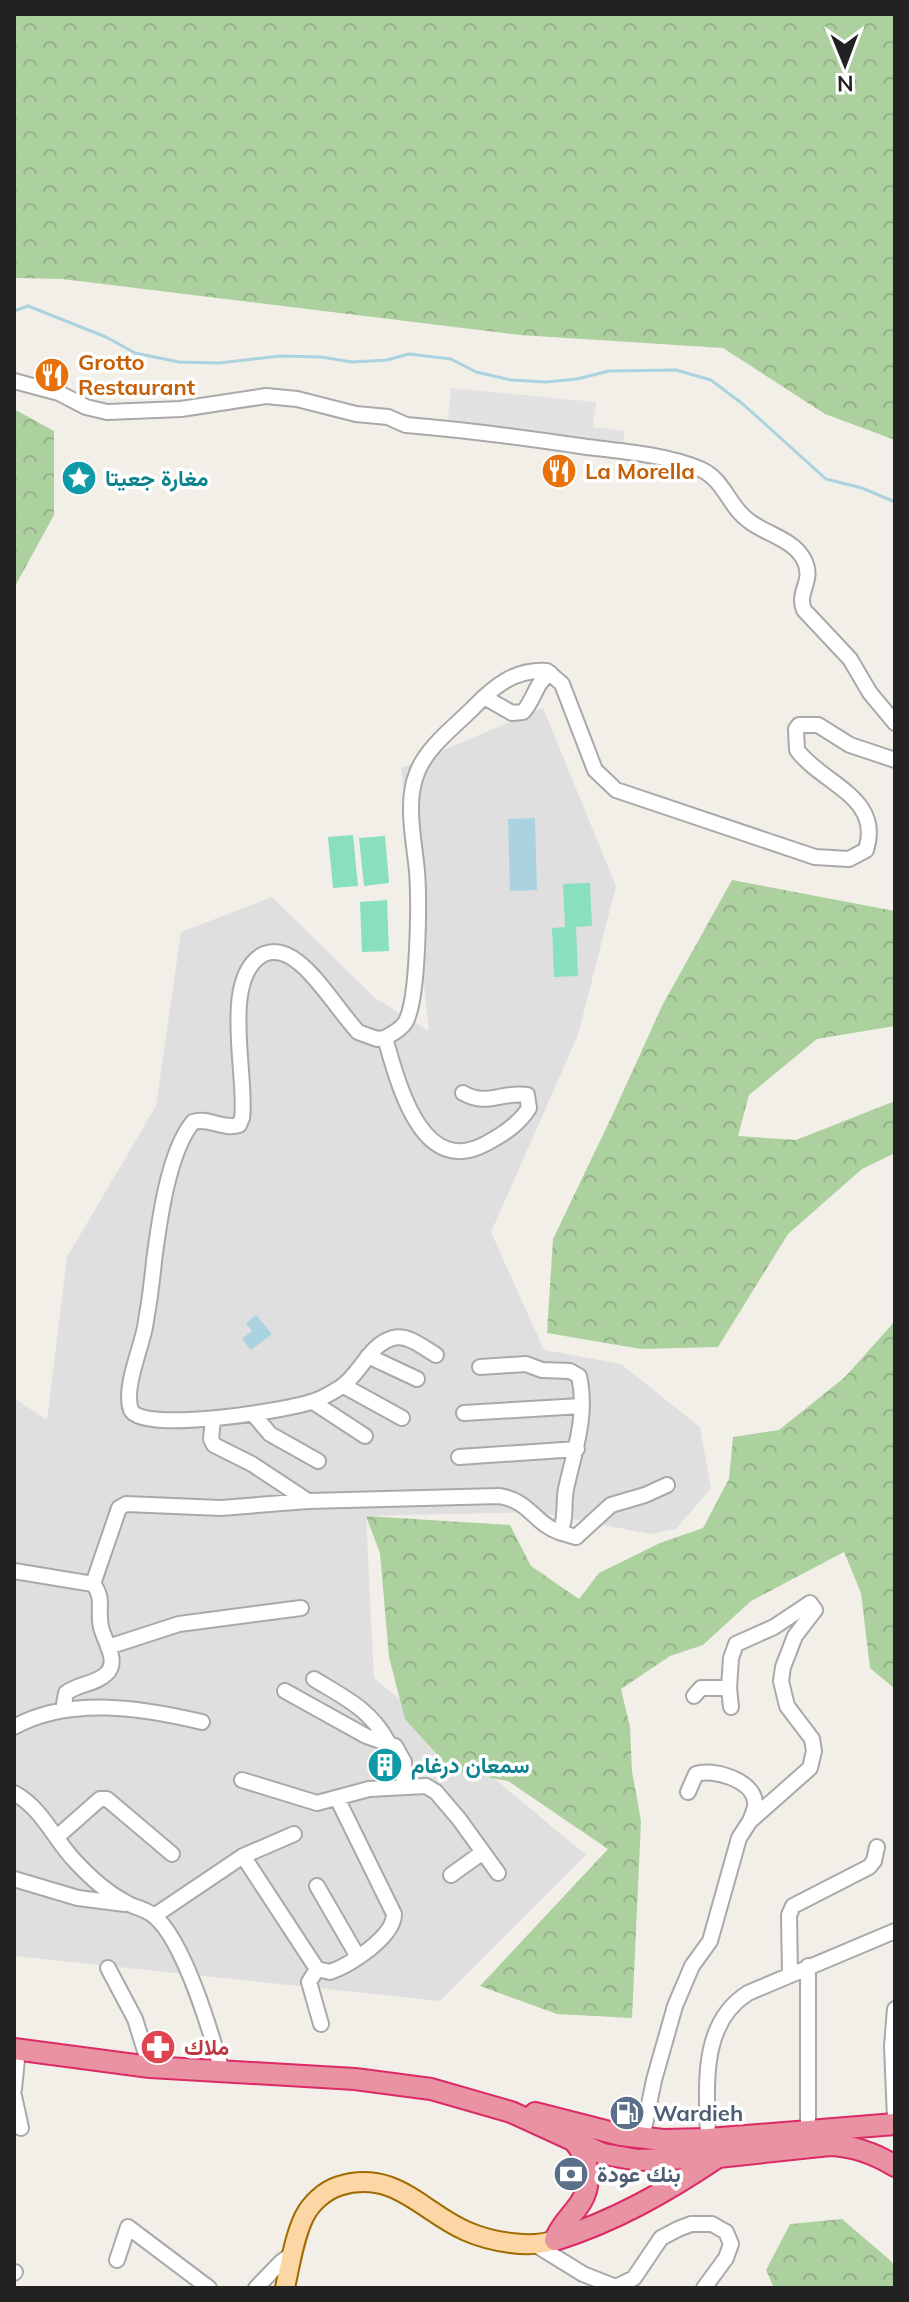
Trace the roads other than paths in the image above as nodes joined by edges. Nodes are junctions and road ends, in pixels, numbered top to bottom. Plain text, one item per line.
1 (14, 381) edge
2 (550, 673) junction
3 (484, 697) junction
4 (895, 723) edge
5 (895, 760) edge
6 (385, 1038) junction
7 (463, 1093) dead end
8 (436, 1355) dead end
9 (368, 1356) junction
10 (480, 1367) dead end
11 (417, 1379) dead end
12 (344, 1386) junction
13 (313, 1402) junction
14 (581, 1406) junction
15 (464, 1413) dead end
16 (254, 1415) junction
17 (402, 1418) dead end
18 (213, 1419) junction
19 (365, 1436) dead end
20 (577, 1449) junction
21 (459, 1457) dead end
22 (318, 1461) dead end
23 (667, 1485) dead end
24 (308, 1501) junction
25 (559, 1532) junction
26 (14, 1571) edge
27 (93, 1584) junction
28 (301, 1608) dead end
29 (108, 1647) junction
30 (314, 1679) dead end
31 (729, 1688) junction
32 (285, 1691) dead end
33 (694, 1696) dead end
34 (731, 1707) dead end
35 (63, 1710) junction
36 (202, 1722) dead end
37 (14, 1727) edge
38 (388, 1742) junction
39 (242, 1780) dead end
40 (403, 1786) junction
41 (688, 1792) dead end
42 (14, 1793) edge
43 (337, 1798) junction
44 (750, 1821) junction
45 (294, 1834) dead end
46 (57, 1837) junction
47 (877, 1847) dead end
48 (483, 1852) junction
49 (172, 1854) dead end
50 (243, 1856) junction
51 (498, 1873) dead end
52 (451, 1875) dead end
53 (14, 1879) edge
54 (317, 1886) dead end
55 (130, 1904) junction
56 (154, 1916) junction
57 (891, 1936) edge
58 (358, 1957) junction
59 (808, 1966) junction
60 (108, 1968) dead end
61 (317, 1969) junction
62 (790, 1975) junction
63 (895, 2009) edge
64 (321, 2024) dead end
65 (15, 2049) edge
66 (150, 2067) junction
67 (222, 2071) junction
68 (14, 2089) edge
69 (14, 2096) edge
70 (511, 2112) junction
71 (895, 2122) edge
72 (21, 2128) dead end
73 (808, 2130) junction
74 (632, 2137) junction
75 (573, 2141) junction
76 (713, 2148) junction
77 (603, 2154) junction
78 (895, 2166) edge
79 (588, 2172) junction
80 (546, 2242) junction
81 (293, 2253) junction
82 (117, 2260) dead end
83 (209, 2288) edge
84 (256, 2288) edge
85 (285, 2288) edge
86 (704, 2288) edge

1 - 4 street
2 - 3 street
2 - 3 street
2 - 5 street
3 - 6 street
6 - 7 street
6 - 18 street
8 - 9 street
9 - 11 street
9 - 12 street
10 - 14 street
12 - 13 street
12 - 17 street
13 - 16 street
13 - 19 street
14 - 15 street
14 - 20 street
16 - 18 street
16 - 22 street
18 - 24 street
20 - 21 street
20 - 25 street
23 - 25 street
24 - 25 street
24 - 27 street
26 - 27 street
27 - 29 street
28 - 29 street
29 - 35 street
30 - 38 street
31 - 33 street
31 - 34 street
31 - 44 street
32 - 38 street
35 - 36 street
35 - 37 street
38 - 40 street
39 - 43 street
40 - 43 street
40 - 48 street
41 - 44 street
42 - 46 street
43 - 58 street
44 - 74 street
45 - 50 street
46 - 49 street
46 - 55 street
47 - 62 street
48 - 51 street
48 - 52 street
50 - 56 street
50 - 61 street
53 - 55 street
54 - 58 street
55 - 56 street
56 - 67 street
57 - 59 street
58 - 61 street
59 - 62 street
59 - 73 street
60 - 66 street
61 - 64 street
62 - 76 street
63 - 71 street
65 - 66 highway
65 - 68 street
66 - 67 highway
67 - 70 highway
69 - 72 street
70 - 74 highway
70 - 75 highway
71 - 73 highway
73 - 76 highway
74 - 76 highway
74 - 77 highway
75 - 77 highway
75 - 79 highway
76 - 77 highway
76 - 78 highway
76 - 80 highway
77 - 79 highway
79 - 80 highway
80 - 81 main road
80 - 86 street
81 - 84 street
81 - 85 main road
82 - 83 street

